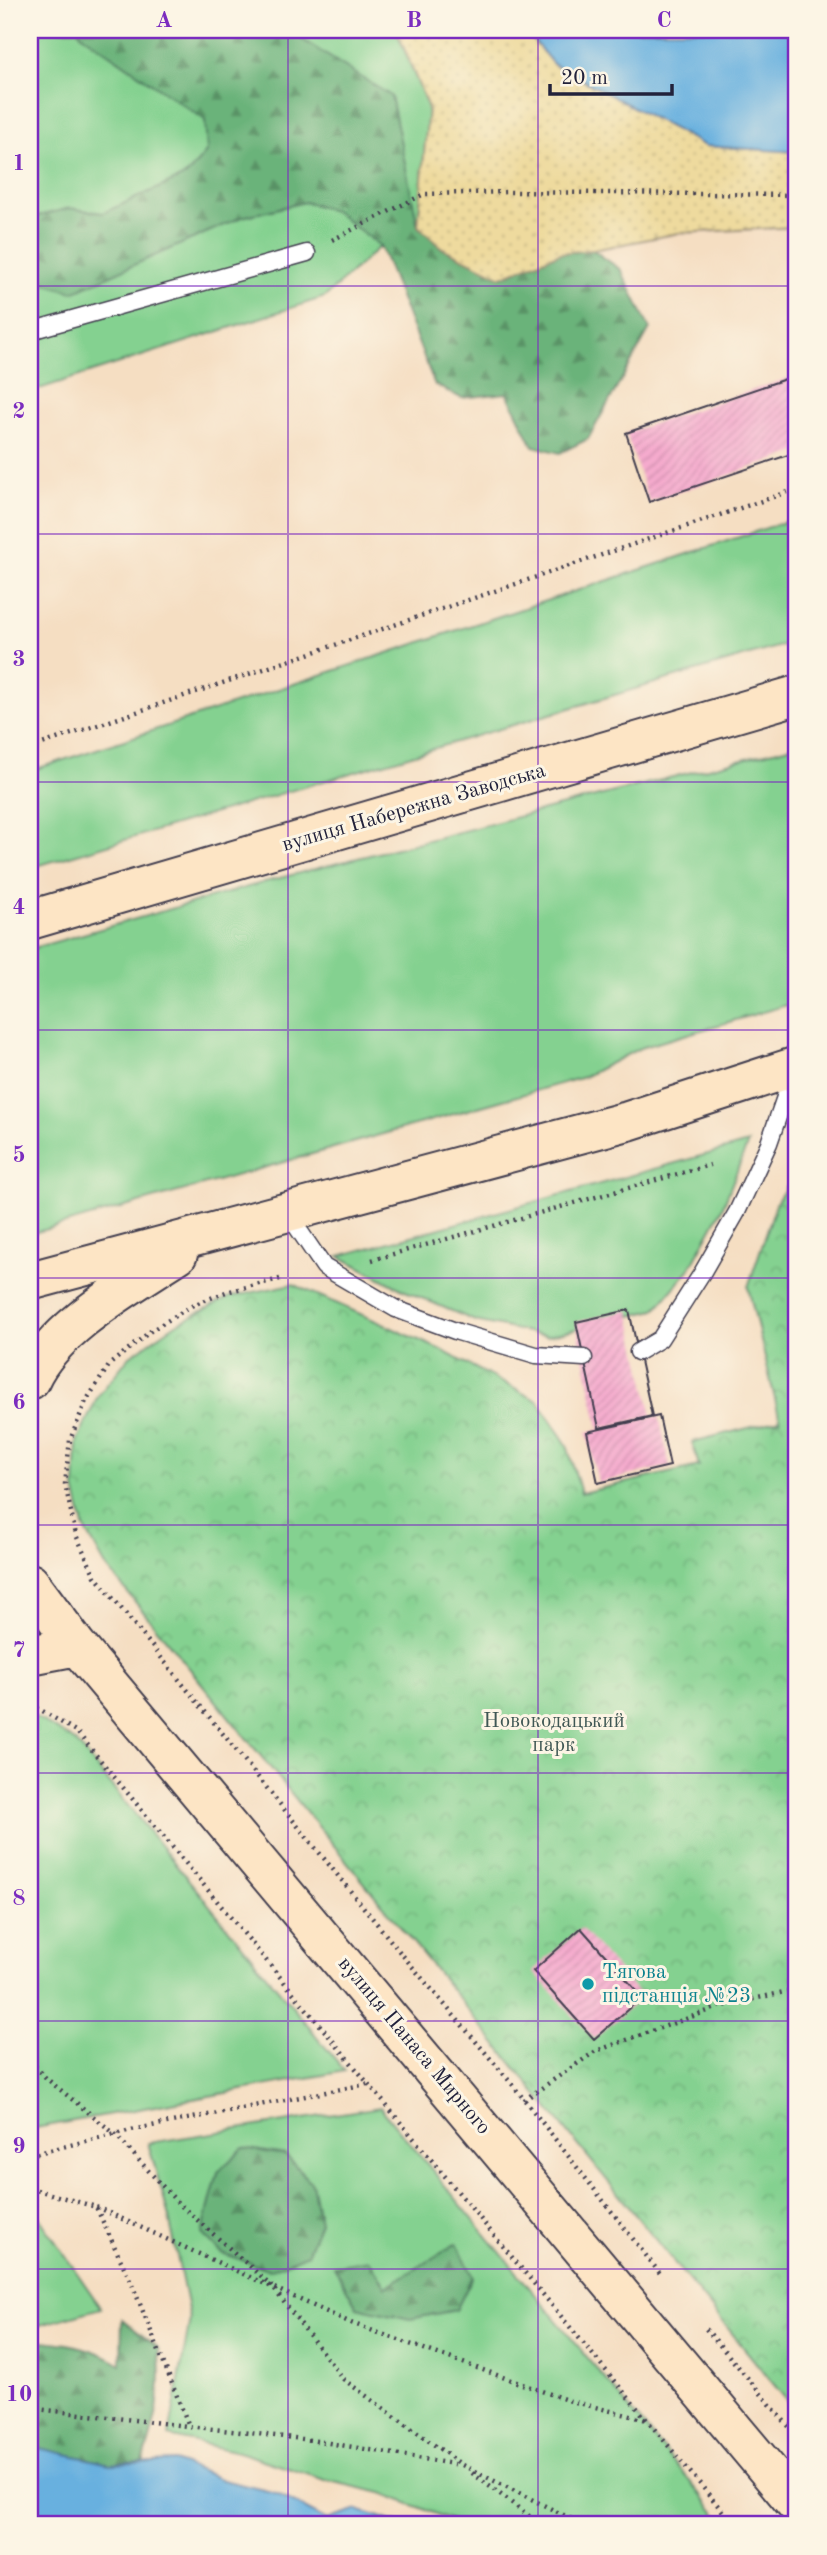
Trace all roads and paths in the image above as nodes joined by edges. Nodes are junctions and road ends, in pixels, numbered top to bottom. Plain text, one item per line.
1 (797, 195) edge
2 (307, 253) joint
3 (30, 331) edge
4 (797, 489) edge
5 (797, 695) edge
6 (779, 705) edge
7 (30, 748) edge
8 (30, 920) edge
9 (796, 1066) edge
10 (710, 1165) dead end
11 (288, 1214) junction
12 (205, 1236) junction
13 (372, 1260) dead end
14 (280, 1279) dead end
15 (30, 1282) edge
16 (638, 1352) dead end
17 (584, 1357) dead end
18 (30, 1380) edge
19 (31, 1580) edge
20 (77, 1646) junction
21 (30, 1655) edge
22 (30, 1706) edge
23 (797, 1989) edge
24 (30, 2061) edge
25 (367, 2084) junction
26 (524, 2100) junction
27 (115, 2134) junction
28 (30, 2155) edge
29 (30, 2188) edge
30 (96, 2207) junction
31 (270, 2284) junction
32 (668, 2284) dead end
33 (703, 2325) dead end
34 (30, 2407) edge
35 (648, 2420) junction
36 (189, 2426) junction
37 (797, 2436) edge
38 (462, 2465) junction
39 (797, 2505) edge
40 (541, 2525) edge
41 (584, 2525) edge
42 (734, 2525) edge

1 - 2 path
2 - 3 lane
4 - 7 path
5 - 6 main road, вулиця Набережна Заводська
6 - 8 main road, вулиця Набережна Заводська
9 - 11 main road
9 - 16 lane
10 - 13 path
11 - 12 main road
11 - 17 lane
12 - 15 main road
12 - 18 main road
14 - 26 path
19 - 20 main road, вулиця Панаса Мирного
20 - 21 main road
20 - 39 main road, вулиця Панаса Мирного
22 - 25 path
23 - 26 path
24 - 27 path
25 - 27 path
25 - 35 path
26 - 32 path
27 - 28 path
27 - 31 path
29 - 30 path
30 - 31 path
30 - 36 path
31 - 35 path
31 - 38 path
33 - 37 path
34 - 36 path
35 - 42 path
36 - 38 path
38 - 40 path
38 - 41 path

